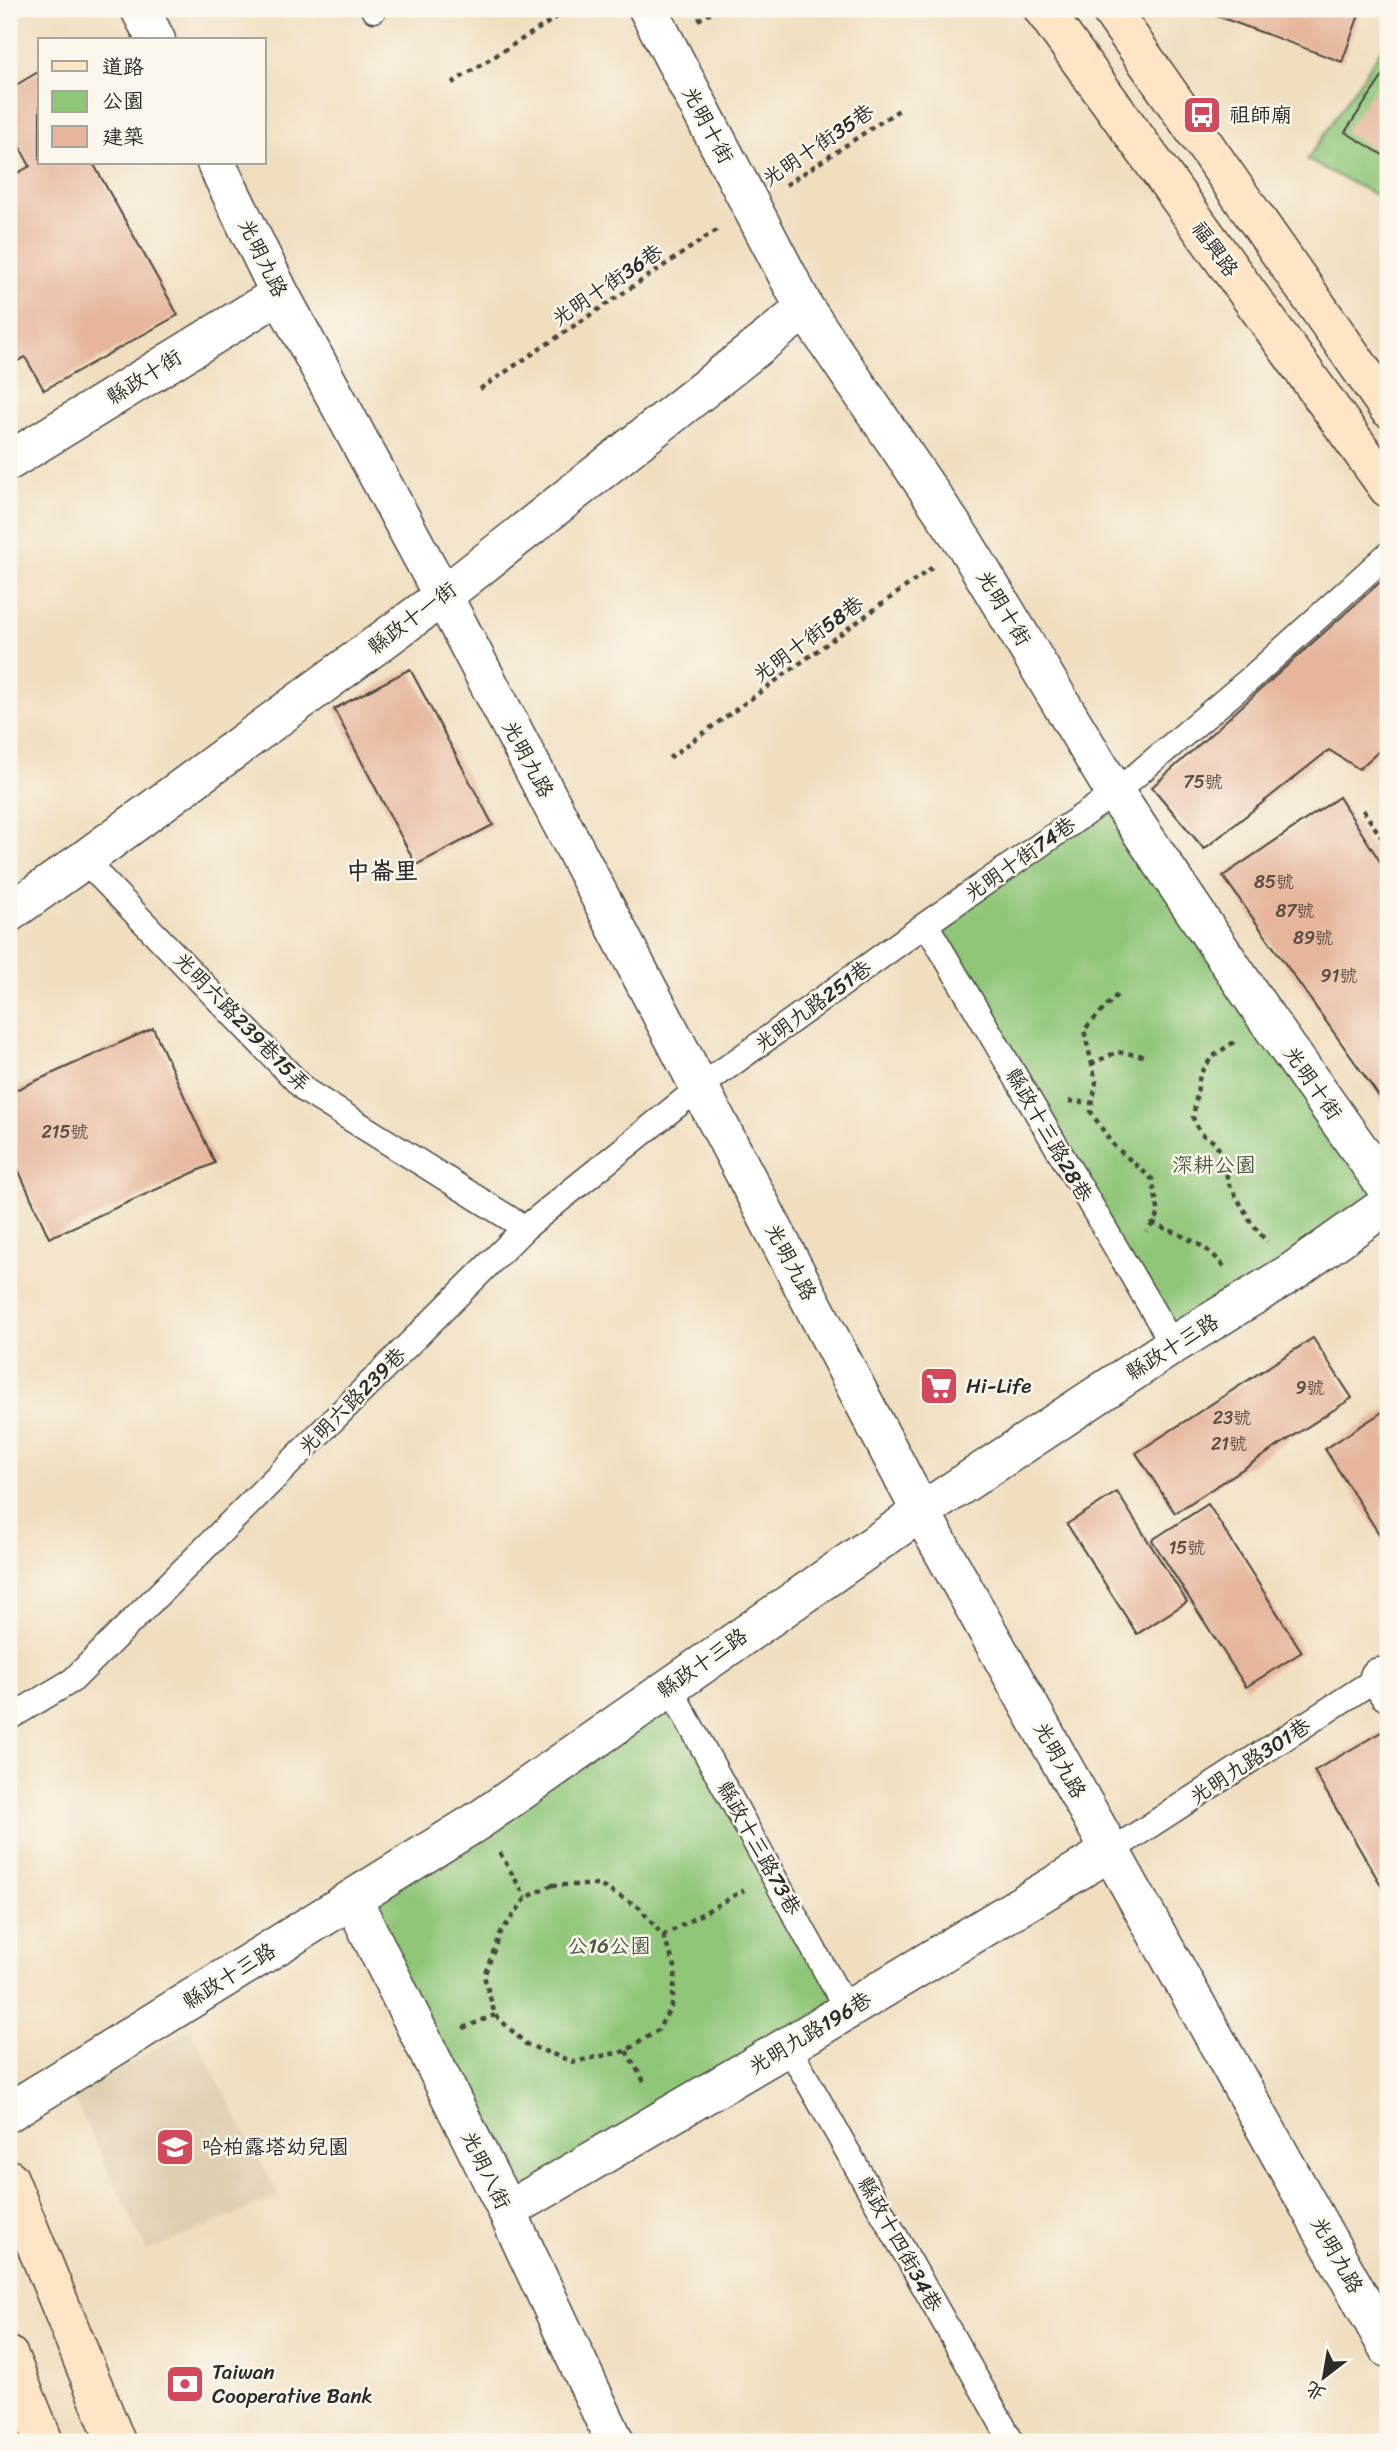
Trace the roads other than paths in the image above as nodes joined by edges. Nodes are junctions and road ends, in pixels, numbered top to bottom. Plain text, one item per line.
1 (140, 9) edge
2 (648, 9) edge
3 (1043, 9) edge
4 (1110, 9) edge
5 (155, 38) edge
6 (216, 164) edge
7 (280, 294) junction
8 (805, 309) junction
9 (1388, 408) edge
10 (9, 461) edge
11 (1388, 488) edge
12 (1388, 554) edge
13 (443, 596) junction
14 (1115, 793) junction
15 (84, 860) junction
16 (9, 913) edge
17 (926, 924) junction
18 (700, 1087) junction
19 (1388, 1190) edge
20 (1388, 1204) edge
21 (525, 1228) junction
22 (1173, 1345) junction
23 (921, 1512) junction
24 (1385, 1680) edge
25 (669, 1686) junction
26 (9, 1718) edge
27 (1111, 1851) junction
28 (353, 1900) junction
29 (847, 2010) junction
30 (788, 2046) junction
31 (9, 2112) edge
32 (9, 2179) edge
33 (507, 2211) junction
34 (1388, 2348) edge
35 (9, 2356) edge
36 (44, 2442) edge
37 (116, 2442) edge
38 (615, 2442) edge
39 (1012, 2442) edge

1 - 5 street
2 - 8 street, 光明十街
3 - 11 street, 福興路
4 - 9 street
6 - 7 street, 光明九路
7 - 10 street, 縣政十街
7 - 13 street, 光明九路
8 - 13 street, 縣政十一街
8 - 14 street, 光明十街
12 - 14 lane, 光明十街74巷
13 - 15 street, 縣政十一街
13 - 18 street, 光明九路
14 - 17 lane, 光明十街74巷
14 - 19 street, 光明十街
15 - 16 street, 縣政十一街
15 - 21 lane, 光明六路239巷15弄
17 - 18 lane, 光明九路251巷
17 - 22 lane, 縣政十三路28巷
18 - 21 lane, 光明六路239巷
18 - 23 street, 光明九路
20 - 22 street, 縣政十三路
21 - 26 lane, 光明六路239巷
22 - 23 street, 縣政十三路
23 - 25 street, 縣政十三路
23 - 27 street, 光明九路
24 - 27 lane, 光明九路301巷
25 - 28 street, 縣政十三路
25 - 29 lane, 縣政十三路73巷
27 - 29 street, 光明九路196巷
27 - 34 street, 光明九路
28 - 31 street, 縣政十三路
28 - 33 street, 光明八街
29 - 30 street, 光明九路196巷
30 - 33 street, 光明九路196巷
30 - 39 lane, 縣政十四街34巷
32 - 37 street
33 - 38 street, 光明八街
35 - 36 street

